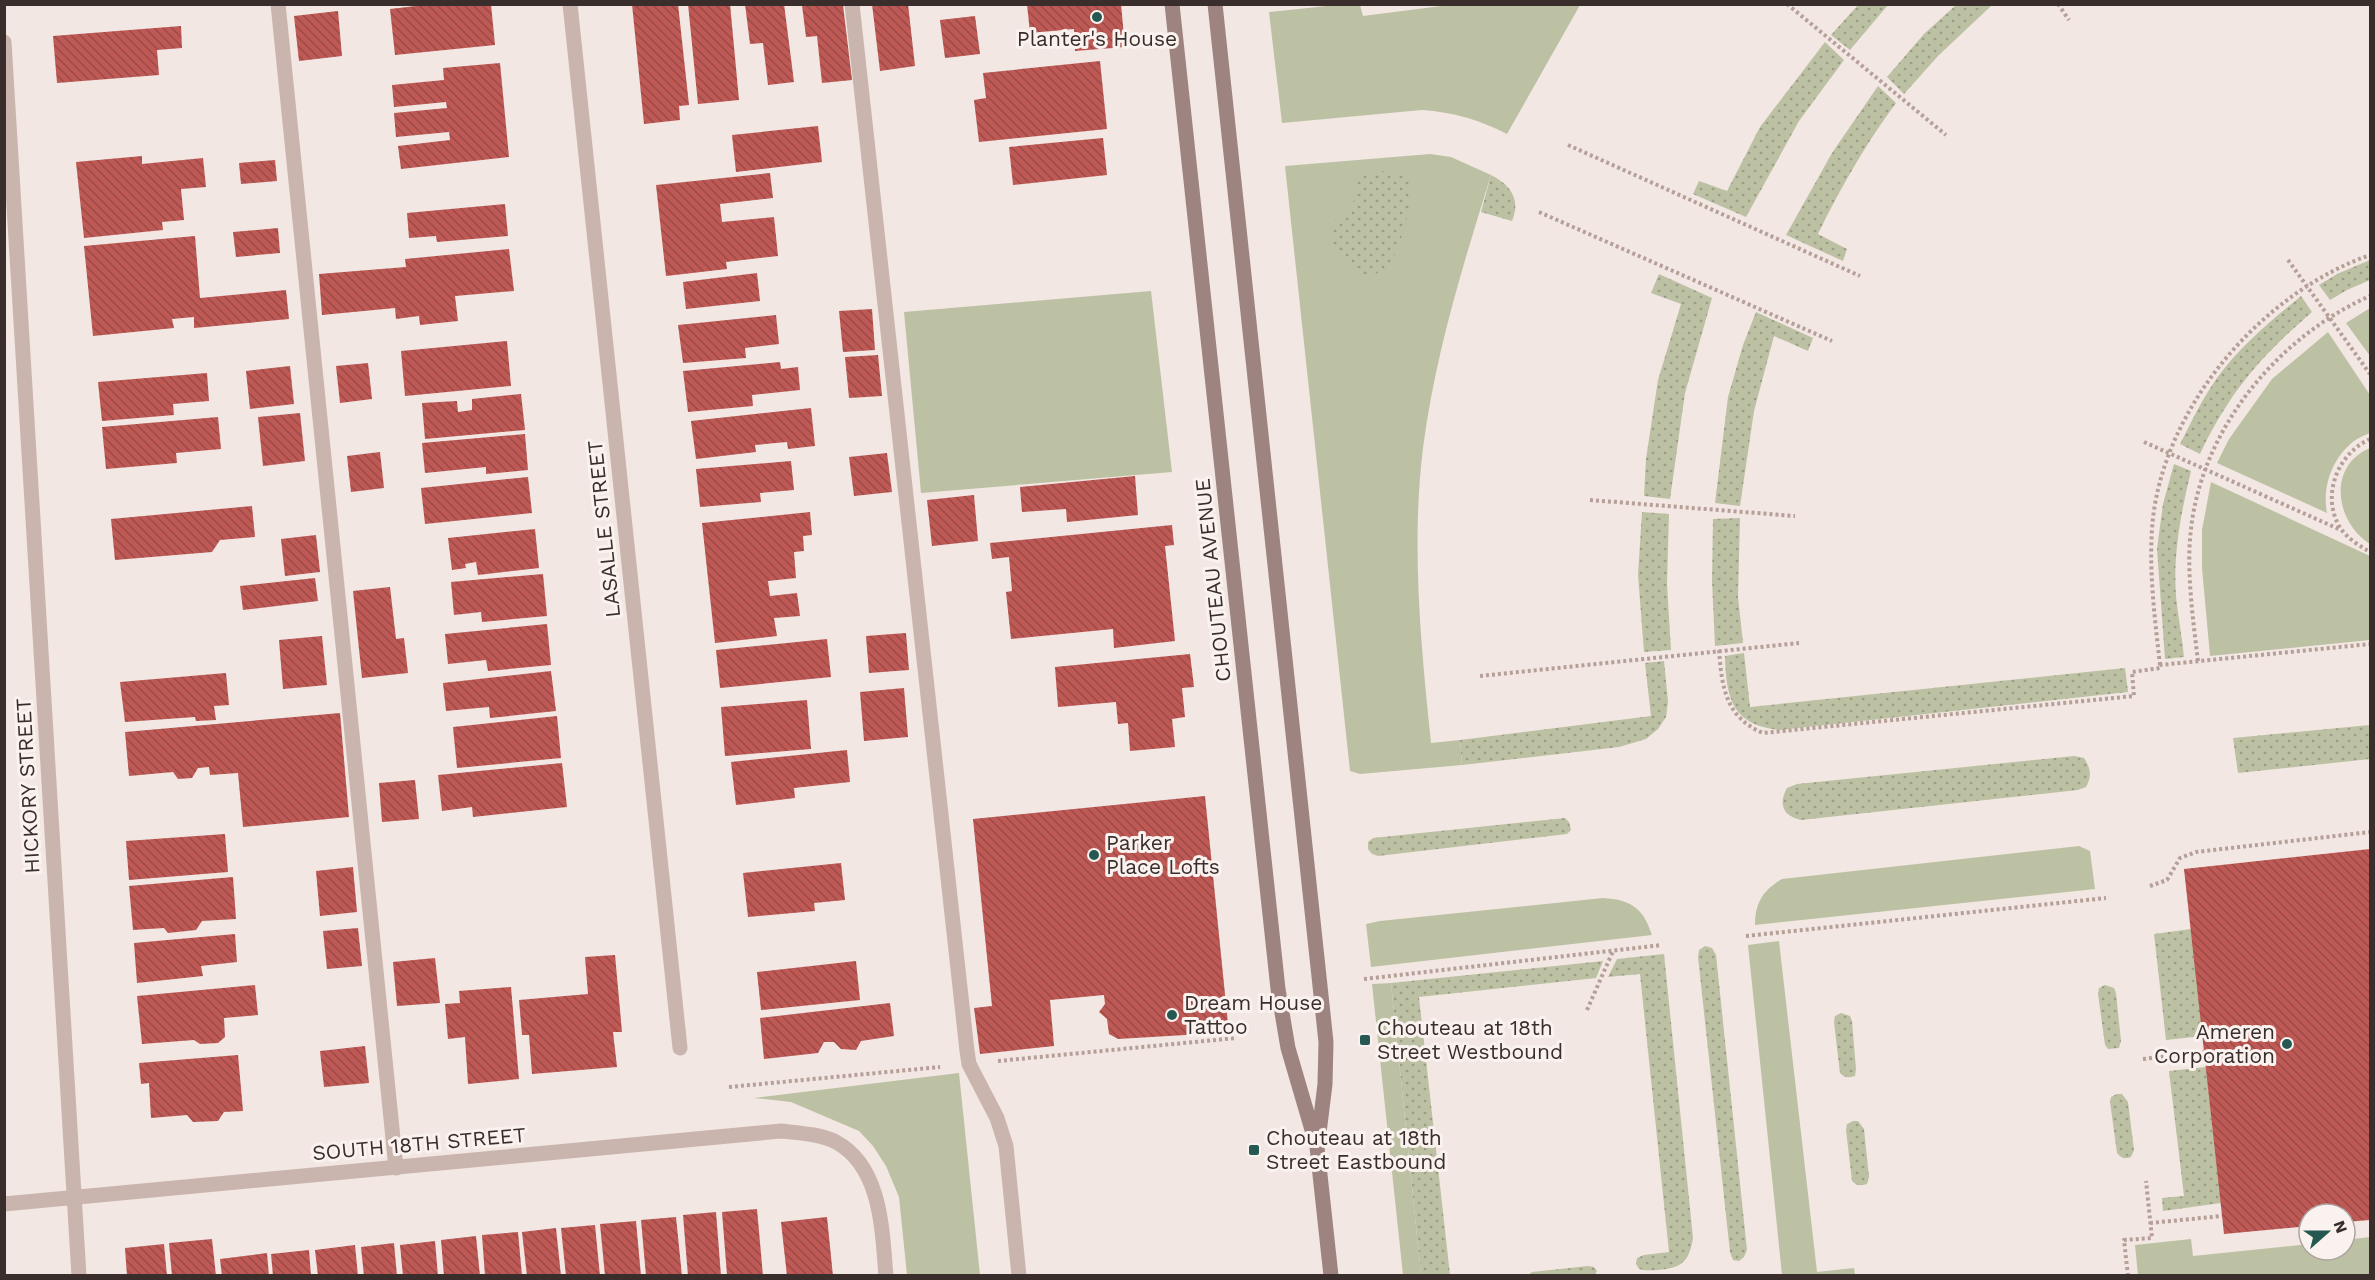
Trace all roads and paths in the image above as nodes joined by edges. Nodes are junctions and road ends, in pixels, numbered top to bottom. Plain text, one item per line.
1 (278, 4) edge
2 (570, 4) edge
3 (852, 4) edge
4 (1172, 4) edge
5 (1215, 4) edge
6 (1787, 4) edge
7 (2058, 4) edge
8 (2069, 20) dead end
9 (4, 42) edge
10 (1946, 135) dead end
11 (1568, 145) dead end
12 (1539, 212) dead end
13 (2370, 255) edge
14 (2288, 260) dead end
15 (1860, 276) dead end
16 (2306, 286) junction
17 (2370, 296) edge
18 (2330, 318) junction
19 (1832, 341) dead end
20 (2370, 374) edge
21 (2370, 439) edge
22 (2144, 442) dead end
23 (2170, 453) junction
24 (2205, 469) junction
25 (1590, 500) dead end
26 (1796, 516) dead end
27 (2341, 530) junction
28 (2370, 552) edge
29 (1799, 643) dead end
30 (2370, 644) edge
31 (1719, 650) junction
32 (2198, 661) junction
33 (2160, 665) junction
34 (1480, 676) dead end
35 (2370, 832) edge
36 (2150, 886) dead end
37 (2106, 898) dead end
38 (1746, 936) dead end
39 (1662, 945) dead end
40 (1614, 950) junction
41 (1364, 979) dead end
42 (1587, 1010) dead end
43 (680, 1048) dead end
44 (2205, 1052) dead end
45 (2143, 1059) dead end
46 (1317, 1147) junction
47 (396, 1168) junction
48 (2146, 1181) dead end
49 (74, 1196) junction
50 (4, 1204) edge
51 (2222, 1216) dead end
52 (2150, 1223) junction
53 (79, 1275) edge
54 (886, 1275) edge
55 (1019, 1275) edge
56 (1331, 1275) edge
57 (2128, 1275) edge

1 - 47 street
2 - 43 street, LASALLE STREET
3 - 55 street
4 - 46 main road, CHOUTEAU AVENUE
5 - 46 main road, CHOUTEAU AVENUE
6 - 10 path
7 - 8 path
9 - 49 street, HICKORY STREET
11 - 15 path
12 - 19 path
13 - 16 path
14 - 16 path
16 - 18 path
16 - 23 path
17 - 18 path
18 - 20 path
18 - 24 path
21 - 27 path
22 - 23 path
23 - 24 path
23 - 33 path
24 - 27 path
24 - 32 path
25 - 26 path
27 - 28 path
29 - 31 path
30 - 32 path
31 - 33 path
31 - 34 path
32 - 33 path
35 - 36 path
37 - 38 path
39 - 40 path
40 - 41 path
40 - 42 path
44 - 45 path
46 - 56 main road, CHOUTEAU AVENUE
47 - 49 street, SOUTH 18TH STREET
47 - 54 street, SOUTH 18TH STREET
48 - 52 path
49 - 50 street, SOUTH 18TH STREET
49 - 53 street, HICKORY STREET
51 - 52 path
52 - 57 path

